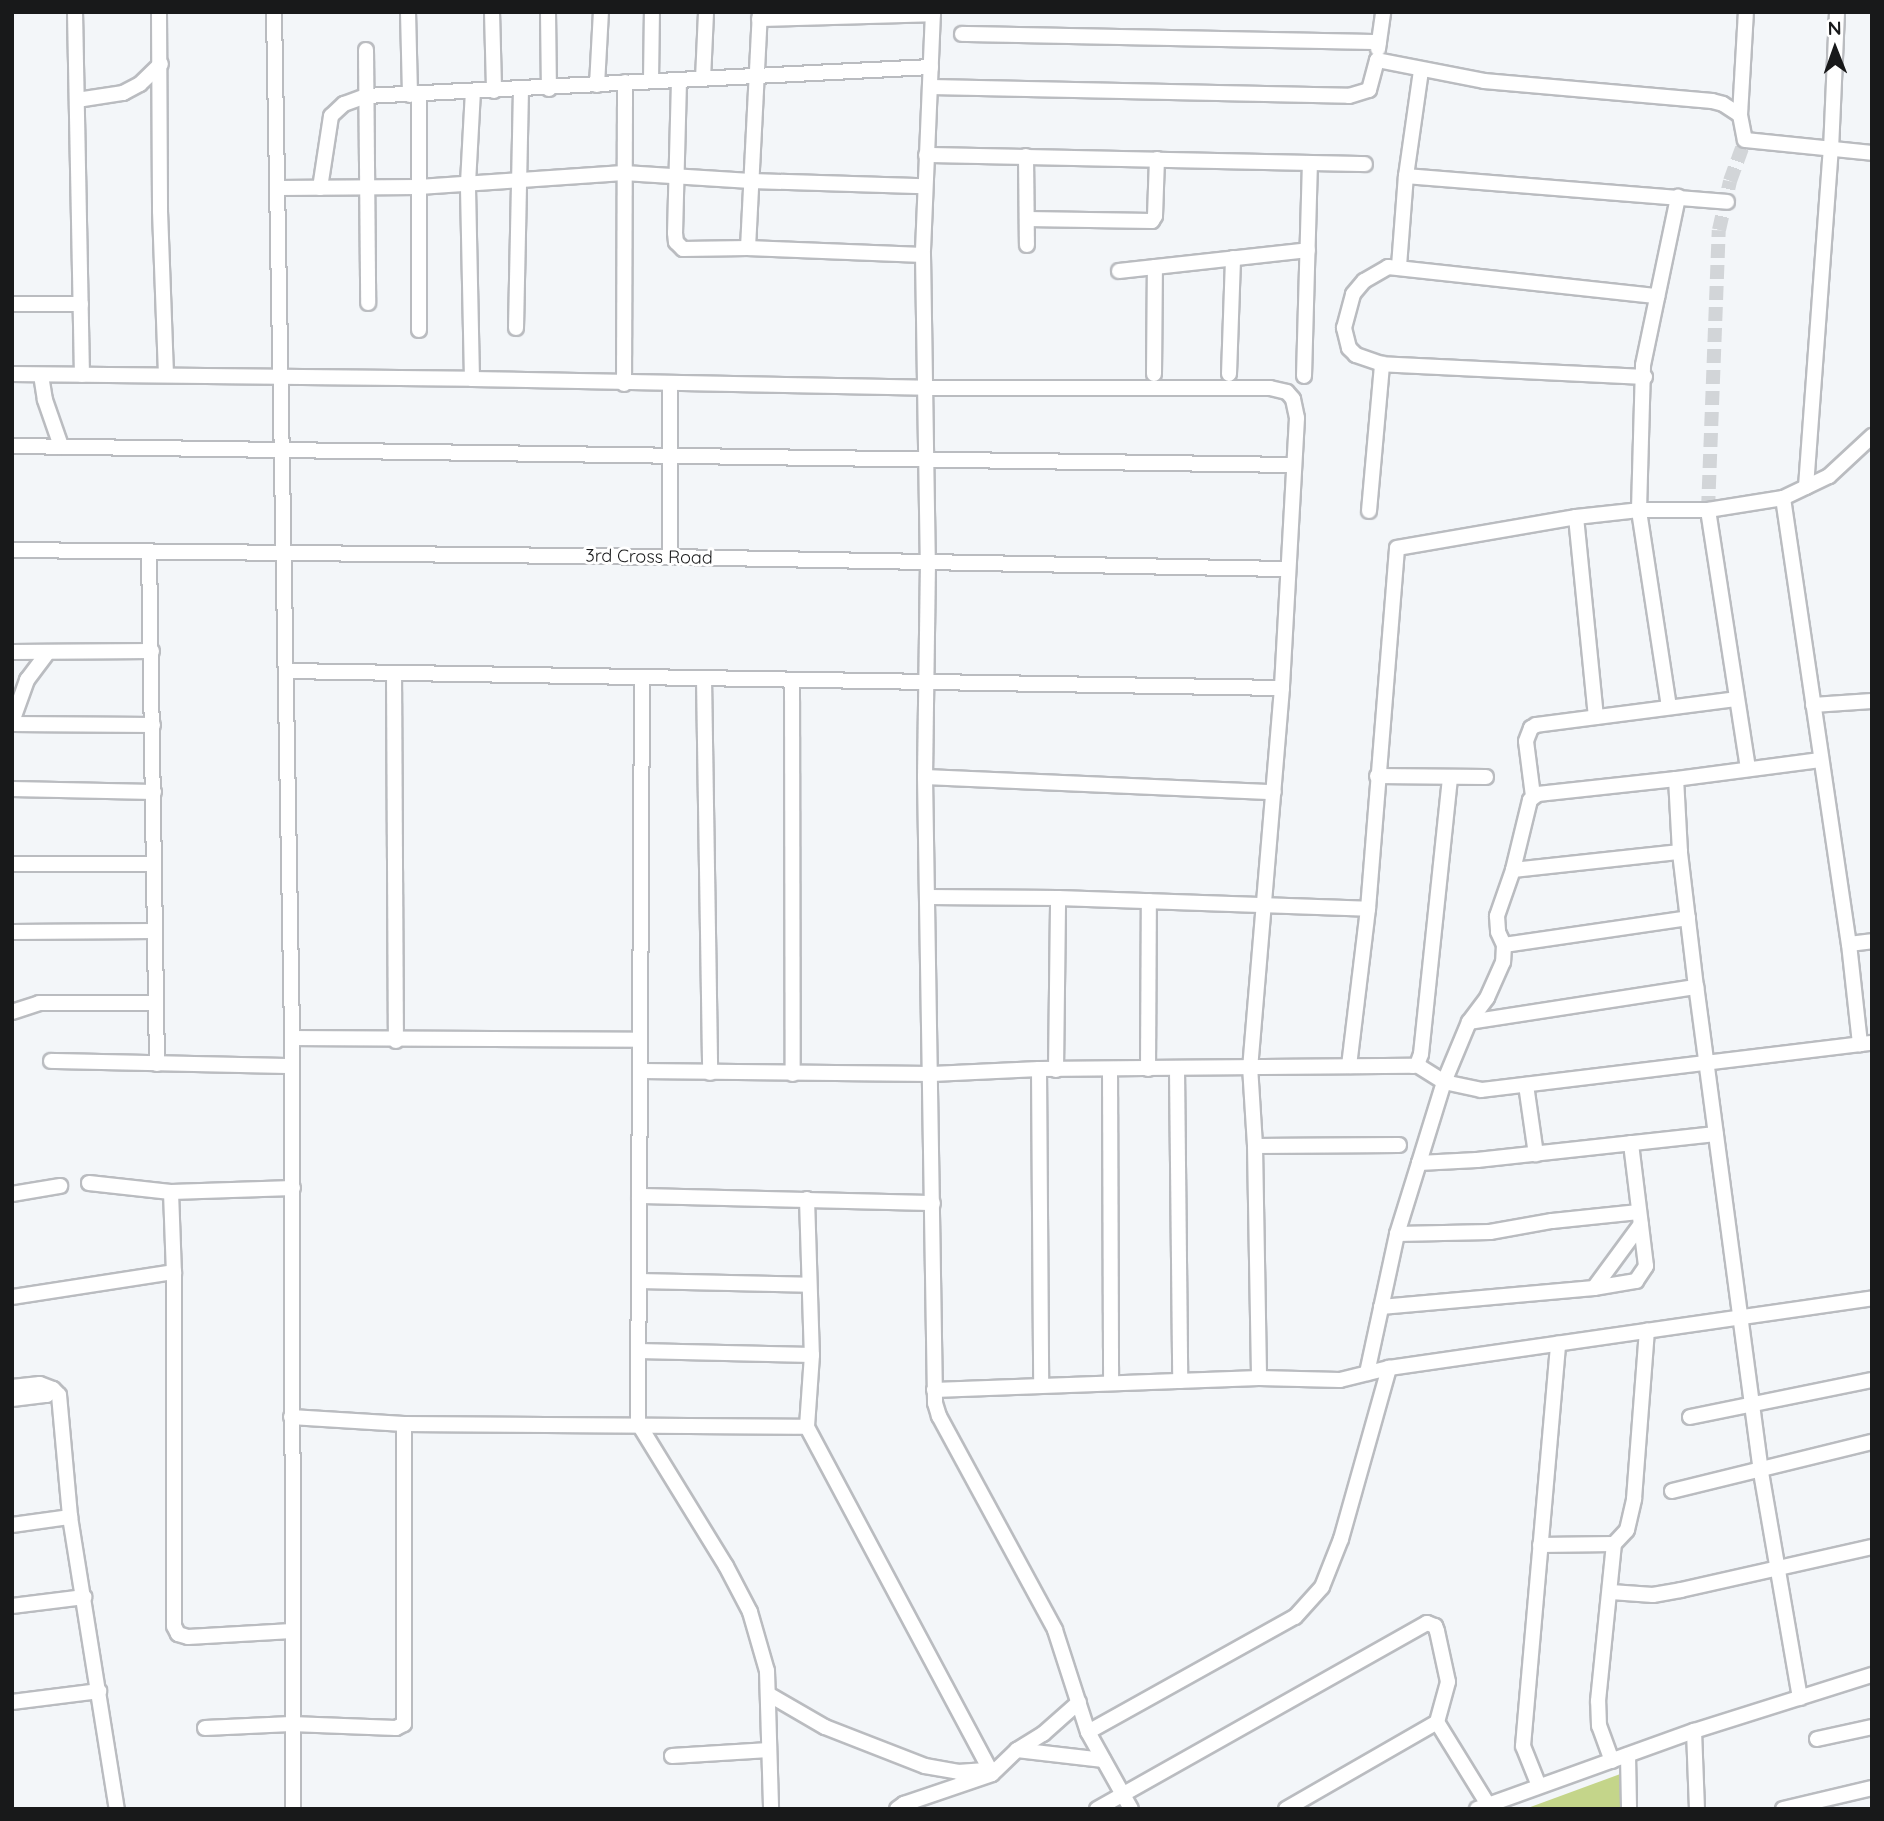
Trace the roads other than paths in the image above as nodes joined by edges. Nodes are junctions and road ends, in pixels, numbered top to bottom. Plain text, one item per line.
1 (75, 12) edge
2 (159, 12) edge
3 (274, 12) edge
4 (408, 12) edge
5 (492, 12) edge
6 (548, 12) edge
7 (601, 12) edge
8 (652, 12) edge
9 (706, 12) edge
10 (1382, 12) edge
11 (1746, 12) edge
12 (1837, 12) edge
13 (933, 13) edge
14 (760, 16) edge
15 (962, 34) dead end
16 (1379, 42) junction
17 (366, 50) dead end
18 (1377, 60) junction
19 (161, 64) junction
20 (931, 67) junction
21 (1422, 70) junction
22 (757, 74) junction
23 (703, 79) junction
24 (679, 80) junction
25 (651, 81) junction
26 (625, 82) junction
27 (597, 85) junction
28 (931, 86) junction
29 (549, 89) junction
30 (521, 90) junction
31 (494, 91) junction
32 (472, 92) junction
33 (414, 95) junction
34 (366, 96) junction
35 (77, 100) junction
36 (1740, 115) junction
37 (1830, 150) junction
38 (1872, 153) edge
39 (926, 155) junction
40 (1026, 156) junction
41 (1157, 159) junction
42 (1310, 163) junction
43 (1365, 164) dead end
44 (624, 173) junction
45 (677, 174) junction
46 (1406, 176) junction
47 (519, 180) junction
48 (751, 181) junction
49 (468, 183) junction
50 (924, 186) junction
51 (419, 187) junction
52 (278, 188) junction
53 (320, 188) junction
54 (368, 189) junction
55 (1678, 197) junction
56 (1727, 202) dead end
57 (1027, 219) junction
58 (1027, 245) dead end
59 (748, 248) junction
60 (1308, 250) junction
61 (923, 255) junction
62 (1233, 258) junction
63 (1399, 266) junction
64 (1155, 267) junction
65 (1119, 271) dead end
66 (1657, 296) junction
67 (368, 303) dead end
68 (12, 304) edge
69 (81, 304) junction
70 (516, 328) dead end
71 (419, 330) dead end
72 (1382, 363) junction
73 (12, 374) edge
74 (41, 374) junction
75 (1154, 374) dead end
76 (1229, 374) dead end
77 (82, 375) junction
78 (166, 375) junction
79 (1304, 376) dead end
80 (281, 377) junction
81 (1645, 377) junction
82 (472, 379) junction
83 (670, 383) junction
84 (624, 384) junction
85 (927, 388) junction
86 (1871, 437) edge
87 (12, 446) edge
88 (61, 446) junction
89 (284, 449) junction
90 (671, 456) junction
91 (927, 459) junction
92 (1293, 466) junction
93 (1806, 487) junction
94 (1783, 498) junction
95 (1639, 510) junction
96 (1708, 510) junction
97 (1369, 511) dead end
98 (1576, 517) junction
99 (12, 550) edge
100 (149, 551) junction
101 (284, 553) junction
102 (670, 557) junction
103 (928, 562) junction
104 (1286, 569) junction
105 (152, 651) junction
106 (12, 652) edge
107 (48, 652) junction
108 (287, 671) junction
109 (394, 673) junction
110 (642, 677) junction
111 (704, 677) junction
112 (792, 680) junction
113 (928, 683) junction
114 (1282, 688) junction
115 (1736, 699) junction
116 (1872, 701) edge
117 (1813, 705) junction
118 (1668, 707) junction
119 (1595, 718) junction
120 (12, 723) edge
121 (153, 725) junction
122 (1821, 760) junction
123 (1748, 769) junction
124 (1377, 776) junction
125 (925, 777) junction
126 (1486, 777) dead end
127 (1450, 778) junction
128 (1676, 779) junction
129 (12, 789) edge
130 (154, 792) junction
131 (1274, 792) junction
132 (1533, 796) junction
133 (1680, 852) junction
134 (12, 864) edge
135 (152, 864) junction
136 (1513, 870) junction
137 (928, 897) junction
138 (1058, 898) junction
139 (1149, 901) junction
140 (1263, 905) junction
141 (1368, 909) junction
142 (1688, 918) junction
143 (154, 931) junction
144 (12, 932) edge
145 (1872, 941) edge
146 (1849, 944) junction
147 (1504, 946) junction
148 (1696, 987) junction
149 (155, 1003) junction
150 (12, 1012) edge
151 (1469, 1022) junction
152 (292, 1038) junction
153 (640, 1040) junction
154 (396, 1041) junction
155 (1866, 1044) edge
156 (51, 1061) dead end
157 (157, 1064) junction
158 (1417, 1065) junction
159 (1707, 1065) junction
160 (291, 1066) junction
161 (1250, 1066) junction
162 (1349, 1066) junction
163 (1039, 1069) junction
164 (1110, 1069) junction
165 (1148, 1069) junction
166 (1177, 1069) junction
167 (1056, 1070) junction
168 (641, 1071) junction
169 (710, 1073) junction
170 (793, 1074) junction
171 (932, 1074) junction
172 (1444, 1082) junction
173 (1526, 1085) junction
174 (1716, 1134) junction
175 (1630, 1143) junction
176 (1399, 1145) dead end
177 (1255, 1146) junction
178 (1536, 1154) junction
179 (1419, 1163) junction
180 (89, 1184) dead end
181 (60, 1186) dead end
182 (293, 1188) junction
183 (170, 1192) junction
184 (12, 1194) edge
185 (639, 1196) junction
186 (807, 1199) junction
187 (933, 1203) junction
188 (1640, 1218) junction
189 (1397, 1234) junction
190 (174, 1272) junction
191 (639, 1281) junction
192 (809, 1285) junction
193 (1594, 1288) junction
194 (12, 1297) edge
195 (1872, 1298) edge
196 (1381, 1307) junction
197 (1741, 1316) junction
198 (1647, 1330) junction
199 (1558, 1343) junction
200 (638, 1351) junction
201 (812, 1355) junction
202 (1389, 1368) junction
203 (1367, 1373) junction
204 (1259, 1378) junction
205 (1872, 1380) edge
206 (1180, 1381) junction
207 (1111, 1382) junction
208 (1041, 1385) junction
209 (12, 1387) edge
210 (53, 1389) junction
211 (934, 1390) junction
212 (12, 1399) edge
213 (1752, 1405) junction
214 (1690, 1416) dead end
215 (291, 1417) junction
216 (638, 1423) junction
217 (404, 1424) junction
218 (807, 1427) junction
219 (1872, 1442) edge
220 (1761, 1472) junction
221 (1672, 1492) dead end
222 (70, 1517) junction
223 (12, 1525) edge
224 (1614, 1544) junction
225 (1541, 1545) junction
226 (1872, 1547) edge
227 (1779, 1570) junction
228 (1611, 1592) junction
229 (84, 1597) junction
230 (12, 1606) edge
231 (292, 1632) junction
232 (1872, 1675) edge
233 (99, 1691) junction
234 (768, 1694) junction
235 (1800, 1698) junction
236 (12, 1702) edge
237 (1079, 1702) junction
238 (1437, 1722) junction
239 (291, 1724) junction
240 (1872, 1727) edge
241 (205, 1728) dead end
242 (1694, 1731) junction
243 (1088, 1732) junction
244 (1817, 1739) dead end
245 (769, 1750) junction
246 (1017, 1750) junction
247 (1628, 1755) junction
248 (672, 1756) dead end
249 (1103, 1760) junction
250 (1612, 1761) junction
251 (990, 1772) junction
252 (1539, 1786) junction
253 (1872, 1788) edge
254 (1122, 1793) junction
255 (1482, 1806) edge
256 (117, 1809) edge
257 (293, 1809) edge
258 (771, 1809) edge
259 (897, 1809) edge
260 (1097, 1809) edge
261 (1131, 1809) edge
262 (1286, 1809) edge
263 (1629, 1809) edge
264 (1697, 1809) edge
265 (1783, 1809) edge

1 - 35 street
2 - 19 street
3 - 52 street
4 - 33 street
5 - 31 street
6 - 29 street
7 - 27 street
8 - 25 street
9 - 23 street
10 - 16 street
11 - 36 street
12 - 37 street
13 - 14 street
13 - 20 street
14 - 22 street
15 - 16 street
16 - 18 street
17 - 34 street
18 - 21 street
18 - 28 street
19 - 35 street
19 - 78 street
20 - 22 street
20 - 28 street
21 - 36 street
21 - 46 street
22 - 23 street
22 - 48 street
23 - 24 street
24 - 25 street
24 - 45 street
25 - 26 street
26 - 27 street
26 - 44 street
27 - 29 street
28 - 39 street
29 - 30 street
30 - 31 street
30 - 47 street
31 - 32 street
32 - 33 street
32 - 49 street
33 - 34 street
33 - 51 street
34 - 53 street
34 - 54 street
35 - 69 street
36 - 37 street
37 - 38 street
37 - 93 street
39 - 40 street
39 - 50 street
40 - 41 street
40 - 57 street
41 - 42 street
41 - 57 street
42 - 43 street
42 - 60 street
44 - 45 street
44 - 47 street
44 - 84 street
45 - 48 street
45 - 59 street
46 - 55 street
46 - 63 street
47 - 49 street
47 - 70 street
48 - 50 street
48 - 59 street
49 - 51 street
49 - 82 street
50 - 61 street
51 - 54 street
51 - 71 street
52 - 53 street
52 - 80 street
53 - 54 street
54 - 67 street
55 - 56 street
55 - 66 street
57 - 58 street
59 - 61 street
60 - 62 street
60 - 79 street
61 - 85 street
62 - 64 street
62 - 76 street
63 - 66 street
63 - 72 street
64 - 65 street
64 - 75 street
66 - 81 street
68 - 69 street
69 - 77 street
72 - 81 street
72 - 97 street
73 - 74 street
74 - 77 street
74 - 88 street
77 - 78 street
78 - 80 street
80 - 82 street
80 - 89 street
81 - 95 street
82 - 84 street
83 - 84 street
83 - 85 street
83 - 90 street
85 - 91 street
85 - 92 street
86 - 93 street
87 - 88 street
88 - 89 street
89 - 90 street
89 - 101 street
90 - 91 street
90 - 102 street
91 - 92 street
91 - 103 street
92 - 104 street
93 - 94 street
94 - 96 street
94 - 117 street
95 - 96 street
95 - 98 street
95 - 118 street
96 - 115 street
98 - 119 street
98 - 124 street
99 - 100 street, 3rd Cross Road
100 - 101 street, 3rd Cross Road
100 - 105 street
101 - 102 street, 3rd Cross Road
101 - 108 street
102 - 103 street, 3rd Cross Road
103 - 104 street, 3rd Cross Road
103 - 113 street
104 - 114 street
105 - 107 street
105 - 121 street
106 - 107 street
107 - 120 street
108 - 109 street
108 - 152 street
109 - 110 street
109 - 154 street
110 - 111 street
110 - 153 street
111 - 112 street
111 - 169 street
112 - 113 street
112 - 170 street
113 - 114 street
113 - 125 street
114 - 131 street
115 - 118 street
115 - 123 street
116 - 117 street
117 - 122 street
118 - 119 street
119 - 132 street
120 - 121 street
121 - 130 street
122 - 123 street
122 - 146 street
123 - 128 street
124 - 127 street
124 - 141 street
125 - 131 street
125 - 137 street
126 - 127 street
127 - 158 street
128 - 132 street
128 - 133 street
129 - 130 street
130 - 135 street
131 - 140 street
132 - 136 street
133 - 136 street
133 - 142 street
134 - 135 street
135 - 143 street
136 - 147 street
137 - 138 street
137 - 171 street
138 - 139 street
138 - 167 street
139 - 140 street
139 - 165 street
140 - 141 street
140 - 161 street
141 - 162 street
142 - 147 street
142 - 148 street
143 - 144 street
143 - 149 street
145 - 146 street
146 - 155 street
147 - 151 street
148 - 151 street
148 - 159 street
149 - 150 street
149 - 157 street
151 - 172 street
152 - 154 street
152 - 160 street
153 - 154 street
153 - 168 street
155 - 159 street
156 - 157 street
157 - 160 street
158 - 162 street
158 - 172 street
159 - 173 street
159 - 174 street
160 - 182 street
161 - 162 street
161 - 166 street
161 - 177 street
163 - 167 street
163 - 171 street
163 - 208 street
164 - 165 street
164 - 167 street
164 - 207 street
165 - 166 street
166 - 206 street
168 - 169 street
168 - 185 street
169 - 170 street
170 - 171 street
171 - 187 street
172 - 173 street
172 - 179 street
173 - 178 street
174 - 175 street
174 - 197 street
175 - 178 street
175 - 188 street
176 - 177 street
177 - 204 street
178 - 179 street
179 - 189 street
180 - 183 street
181 - 184 street
182 - 183 street
182 - 215 street
183 - 190 street
185 - 186 street
185 - 191 street
186 - 187 street
186 - 192 street
187 - 211 street
188 - 189 street
188 - 193 street
188 - 193 street
189 - 196 street
190 - 194 street
190 - 231 street
191 - 192 street
191 - 200 street
192 - 201 street
193 - 196 street
195 - 197 street
196 - 203 street
197 - 198 street
197 - 213 street
198 - 199 street
198 - 224 street
199 - 202 street
199 - 225 street
200 - 201 street
200 - 216 street
201 - 218 street
202 - 203 street
202 - 243 street
203 - 204 street
204 - 206 street
205 - 213 street
206 - 207 street
207 - 208 street
208 - 211 street
209 - 210 street
210 - 212 street
210 - 222 street
211 - 237 street
213 - 214 street
213 - 220 street
215 - 217 street
215 - 231 street
216 - 217 street
216 - 218 street
216 - 234 street
217 - 239 street
218 - 251 street
219 - 220 street
220 - 221 street
220 - 227 street
222 - 223 street
222 - 229 street
224 - 225 street
224 - 228 street
225 - 252 street
226 - 227 street
227 - 228 street
227 - 235 street
228 - 250 street
229 - 230 street
229 - 233 street
231 - 239 street
232 - 235 street
233 - 236 street
233 - 256 street
234 - 245 street
234 - 251 street
235 - 242 street
237 - 243 street
237 - 246 street
238 - 254 street
238 - 255 street
238 - 262 street
239 - 241 street
239 - 257 street
240 - 244 street
242 - 247 street
242 - 264 street
243 - 249 street
245 - 248 street
245 - 258 street
246 - 249 street
246 - 251 street
247 - 250 street
247 - 263 street
249 - 254 street
250 - 252 street
251 - 259 street
252 - 255 street
253 - 265 street
254 - 260 street
254 - 261 street

